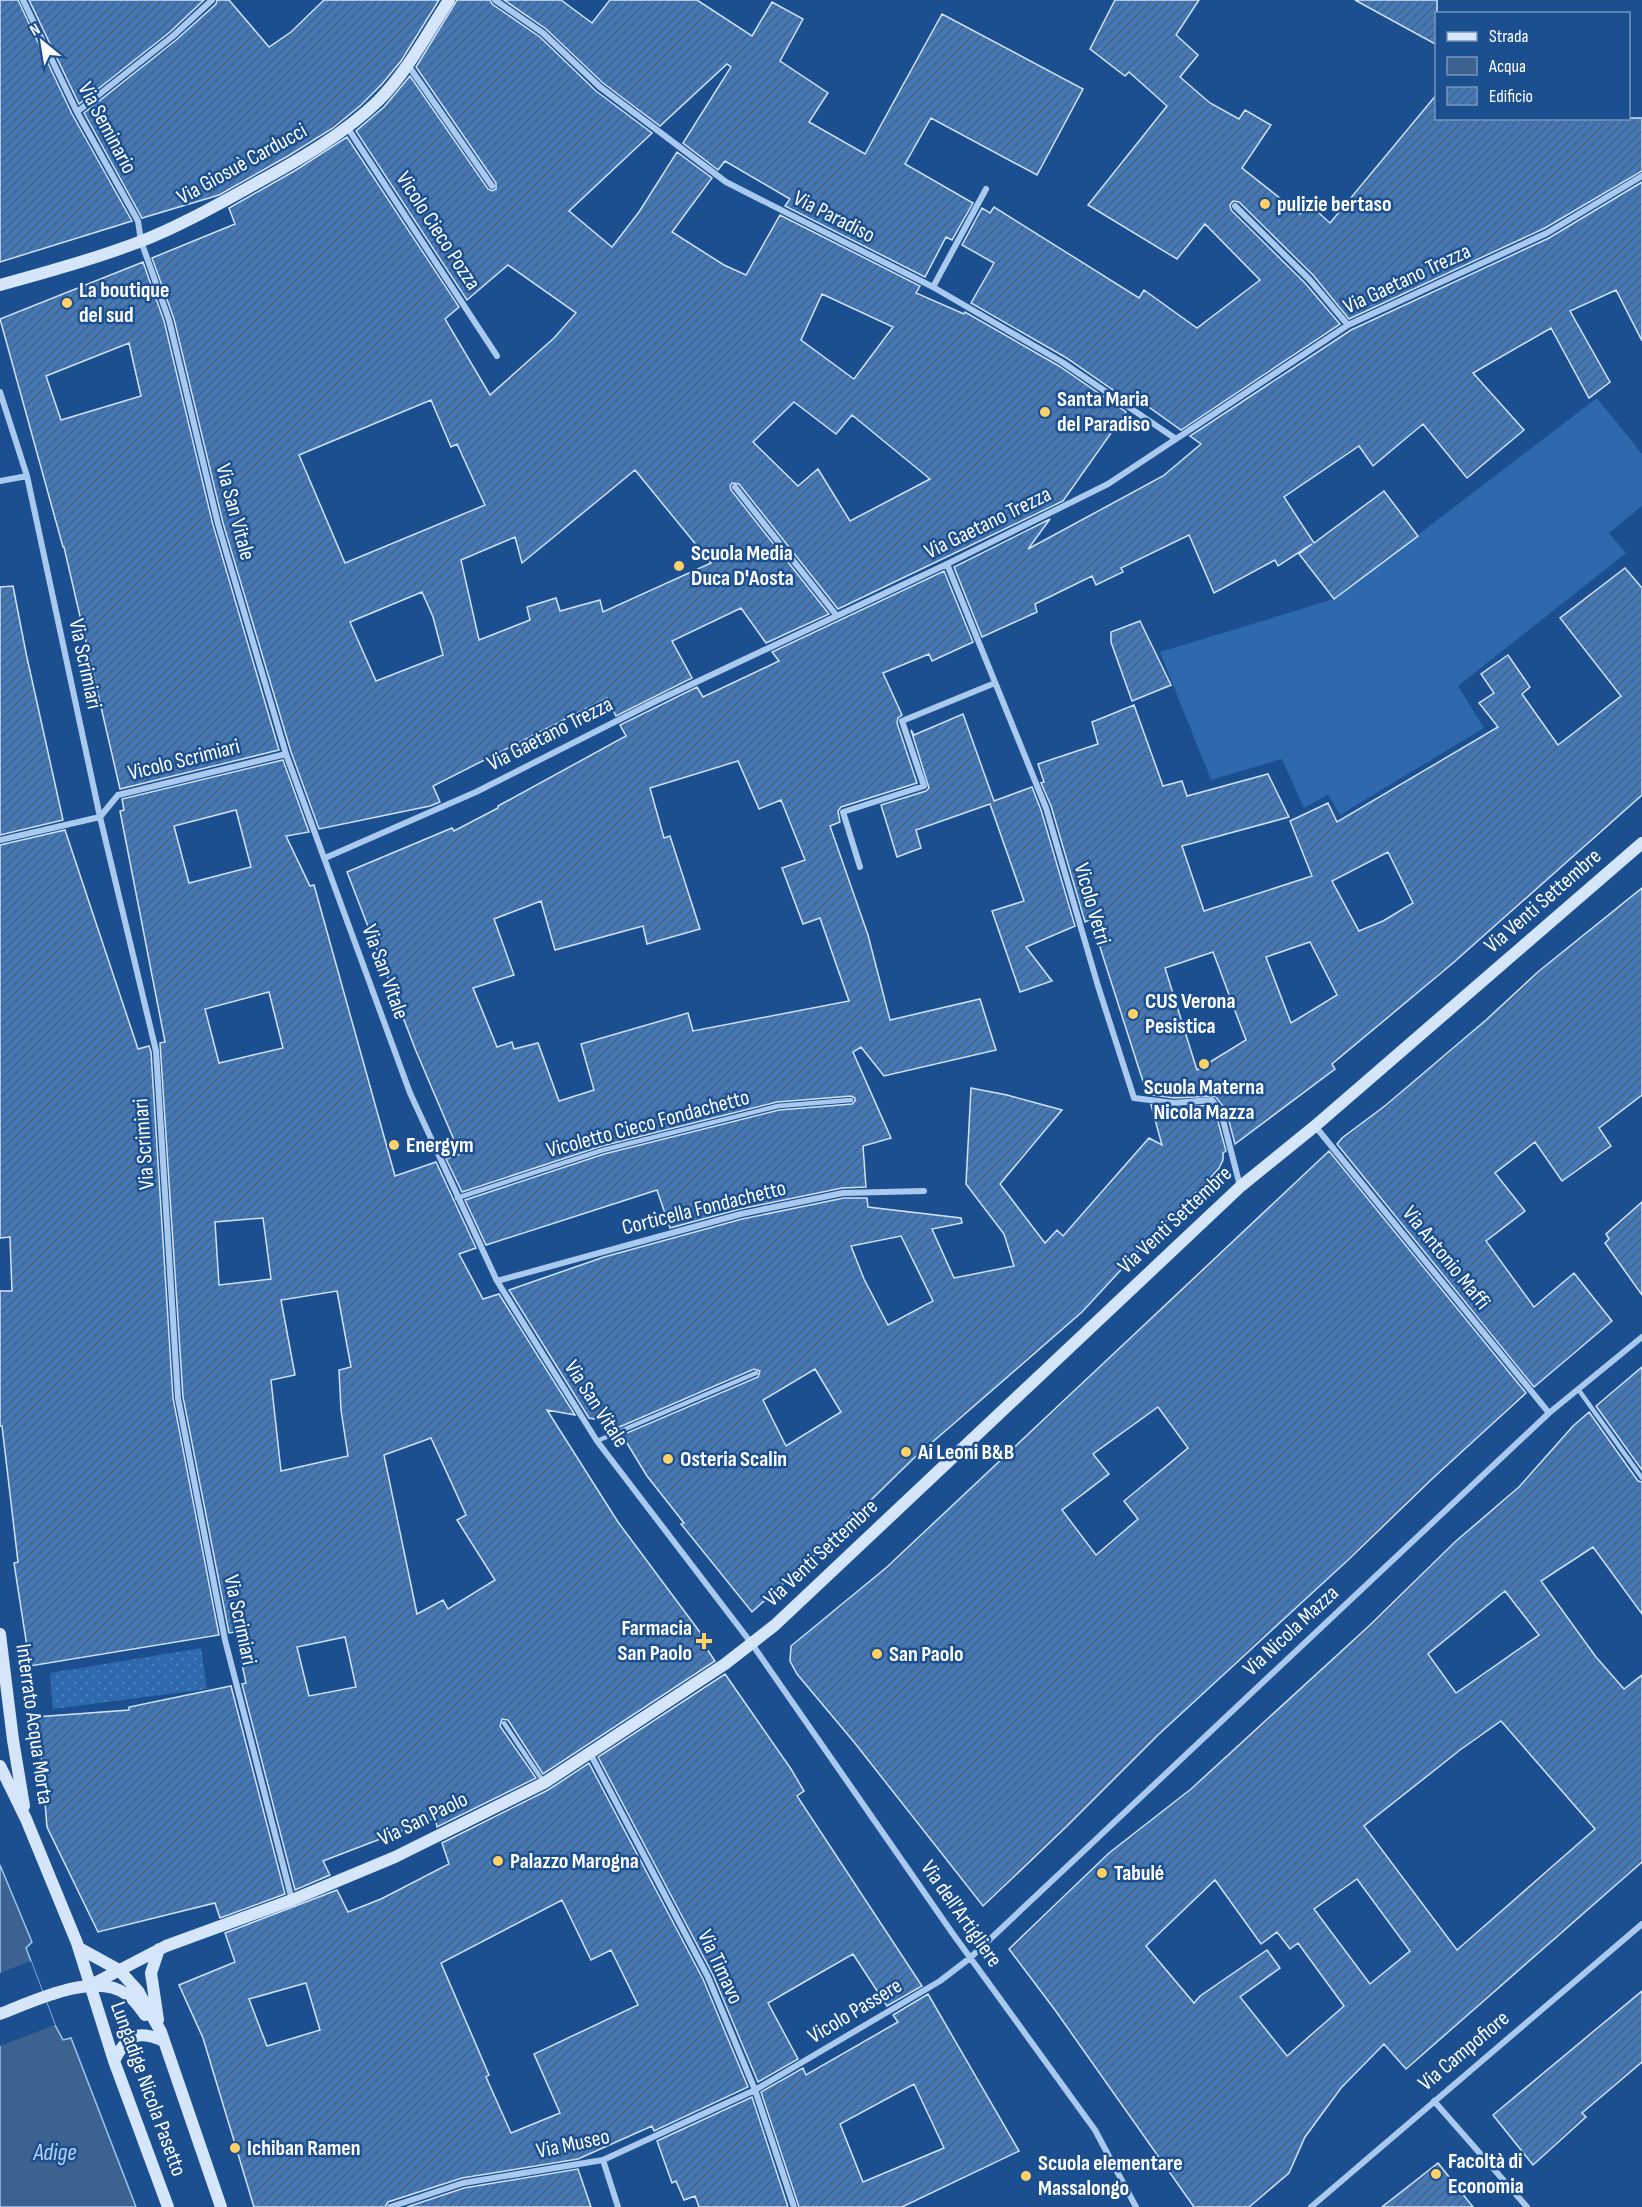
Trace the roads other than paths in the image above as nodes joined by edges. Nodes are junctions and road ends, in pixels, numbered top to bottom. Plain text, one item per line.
1 (23, 0) edge
2 (212, 0) edge
3 (449, 0) edge
4 (495, 0) edge
5 (408, 65) junction
6 (76, 112) junction
7 (348, 127) junction
8 (1642, 176) edge
9 (492, 186) dead end
10 (987, 189) dead end
11 (1235, 206) dead end
12 (141, 241) junction
13 (0, 285) edge
14 (933, 287) junction
15 (1348, 326) junction
16 (497, 356) dead end
17 (0, 392) edge
18 (1176, 439) junction
19 (27, 476) junction
20 (0, 481) edge
21 (735, 487) dead end
22 (947, 564) junction
23 (837, 616) junction
24 (995, 683) junction
25 (286, 754) junction
26 (100, 817) junction
27 (0, 840) edge
28 (1642, 843) edge
29 (325, 858) junction
30 (860, 867) dead end
31 (851, 1100) dead end
32 (1316, 1126) junction
33 (1241, 1186) junction
34 (924, 1191) dead end
35 (458, 1198) junction
36 (497, 1281) junction
37 (1642, 1337) edge
38 (756, 1373) dead end
39 (1578, 1389) junction
40 (1549, 1413) junction
41 (597, 1441) junction
42 (1642, 1478) edge
43 (0, 1634) edge
44 (752, 1644) junction
45 (504, 1723) dead end
46 (590, 1752) junction
47 (0, 1766) edge
48 (544, 1783) junction
49 (26, 1819) junction
50 (292, 1900) junction
51 (1642, 1924) edge
52 (79, 1948) junction
53 (159, 1949) junction
54 (970, 1958) junction
55 (119, 1970) junction
56 (89, 1986) junction
57 (0, 2014) edge
58 (162, 2037) junction
59 (114, 2061) junction
60 (755, 2090) junction
61 (1434, 2101) junction
62 (603, 2160) junction
63 (168, 2207) edge
64 (221, 2207) edge
65 (390, 2207) edge
66 (618, 2207) edge
67 (794, 2207) edge
68 (1137, 2207) edge
69 (1311, 2207) edge
70 (1527, 2207) edge

1 - 6 street, Via Seminario
2 - 6 street
3 - 5 street, Via Giosuè Carducci
4 - 14 street, Via Paradiso
5 - 7 street, Via Giosuè Carducci
5 - 9 street
6 - 12 street, Via Seminario
7 - 12 street, Via Giosuè Carducci
7 - 16 street, Vicolo Cieco Pozza
8 - 15 street, Via Gaetano Trezza
10 - 14 street
11 - 15 street
12 - 13 street, Via Giosuè Carducci
12 - 25 street, Via San Vitale
14 - 18 street, Via Paradiso
15 - 18 street, Via Gaetano Trezza
17 - 19 street, Via Scrimiari
18 - 22 street, Via Gaetano Trezza
19 - 20 street
19 - 26 street, Via Scrimiari
21 - 23 street
22 - 23 street, Via Gaetano Trezza
22 - 24 street, Vicolo Vetri
23 - 29 street, Via Gaetano Trezza
24 - 30 street
24 - 33 street, Vicolo Vetri
25 - 26 street, Vicolo Scrimiari
25 - 29 street, Via San Vitale
26 - 27 street
26 - 50 street, Via Scrimiari
28 - 32 street, Via Venti Settembre
29 - 35 street, Via San Vitale
31 - 35 lane, Vicoletto Cieco Fondachetto
32 - 33 street, Via Venti Settembre
32 - 40 street, Via Antonio Maffi
33 - 44 street, Via Venti Settembre
34 - 36 street, Corticella Fondachetto
35 - 36 street, Via San Vitale
36 - 41 street, Via San Vitale
37 - 39 street, Via Nicola Mazza
38 - 41 lane
39 - 40 street, Via Nicola Mazza
39 - 42 lane
40 - 54 street, Via Nicola Mazza
41 - 44 street, Via San Vitale
43 - 49 street, Interrato Acqua Morta
44 - 46 street, Via San Paolo
44 - 54 street, Via dell'Artigliere
45 - 48 lane
46 - 48 street, Via San Paolo
46 - 60 street, Via Timavo
47 - 49 street
48 - 50 street, Via San Paolo
49 - 52 street, Lungadige Nicola Pasetto
50 - 53 street, Via San Paolo
51 - 61 street, Via Campofiore
52 - 55 street
52 - 56 street, Lungadige Nicola Pasetto
53 - 55 street, Via San Paolo
53 - 58 street
54 - 60 street, Vicolo Passere
54 - 68 street, Via dell'Artigliere
55 - 56 street, Via San Paolo
55 - 58 street
56 - 57 street
56 - 58 street
56 - 59 street, Lungadige Nicola Pasetto
58 - 59 street
58 - 64 street
59 - 63 street, Lungadige Nicola Pasetto
60 - 62 street, Via Museo
60 - 67 street, Via Timavo
61 - 69 street, Via Campofiore
61 - 70 street
62 - 65 street, Via Museo
62 - 66 street

